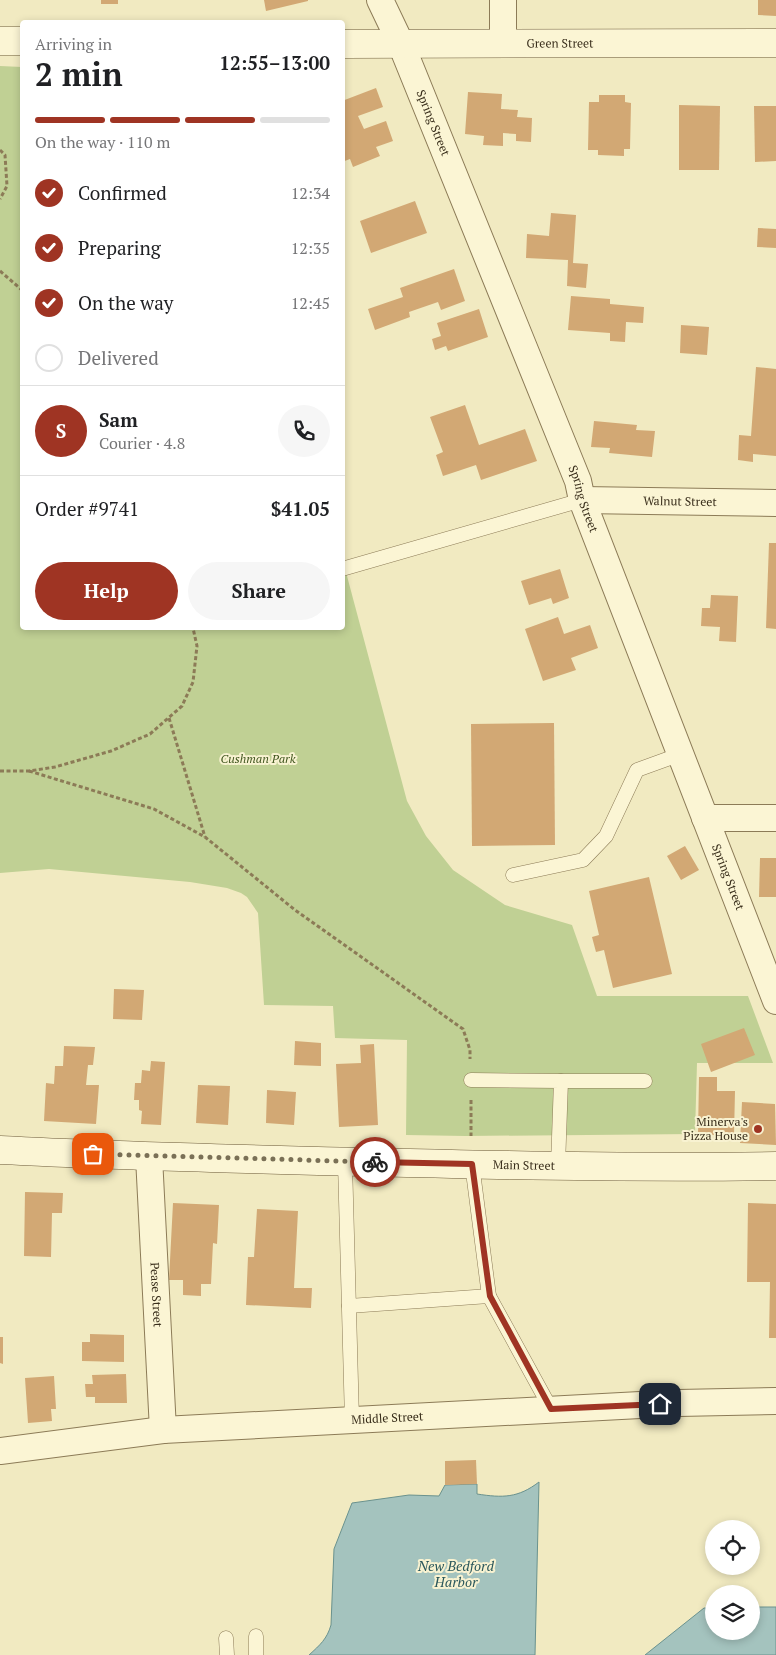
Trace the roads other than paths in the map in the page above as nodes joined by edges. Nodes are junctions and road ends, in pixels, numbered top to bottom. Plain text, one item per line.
1 (380, 0) edge
2 (503, 0) edge
3 (0, 40) edge
4 (20, 41) edge
5 (776, 43) edge
6 (345, 44) edge
7 (401, 44) junction
8 (503, 44) junction
9 (582, 500) junction
10 (776, 503) edge
11 (345, 568) edge
12 (681, 754) junction
13 (706, 818) junction
14 (776, 818) edge
15 (513, 874) dead end
16 (776, 1001) edge
17 (471, 1080) road end
18 (561, 1081) junction
19 (645, 1081) dead end
20 (0, 1150) edge
21 (148, 1157) junction
22 (345, 1162) junction
23 (472, 1164) junction
24 (558, 1166) junction
25 (776, 1166) edge
26 (490, 1296) junction
27 (349, 1306) junction
28 (776, 1401) edge
29 (551, 1409) junction
30 (352, 1420) junction
31 (163, 1430) junction
32 (0, 1451) edge
33 (256, 1636) dead end
34 (226, 1638) dead end
35 (227, 1655) edge
36 (256, 1655) edge

1 - 7 street, Spring Street
2 - 8 street
3 - 4 main road
5 - 8 main road, Green Street
6 - 7 main road, Green Street
7 - 8 main road, Green Street
7 - 9 street, Spring Street
9 - 10 street, Walnut Street
9 - 11 lane
9 - 12 street, Spring Street
12 - 13 street, Spring Street
12 - 15 lane
13 - 14 street
13 - 16 street, Spring Street
17 - 18 lane
18 - 19 lane
18 - 24 lane
20 - 21 main road, Main Street
21 - 22 main road, Main Street
21 - 31 street, Pease Street
22 - 23 main road, Main Street
22 - 27 lane
23 - 24 main road, Main Street
23 - 26 lane
24 - 25 main road, Main Street
26 - 27 lane
26 - 29 lane
27 - 30 lane
28 - 29 street, Middle Street
29 - 30 street, Middle Street
30 - 31 street, Middle Street
31 - 32 street, Middle Street
33 - 36 lane
34 - 35 lane

